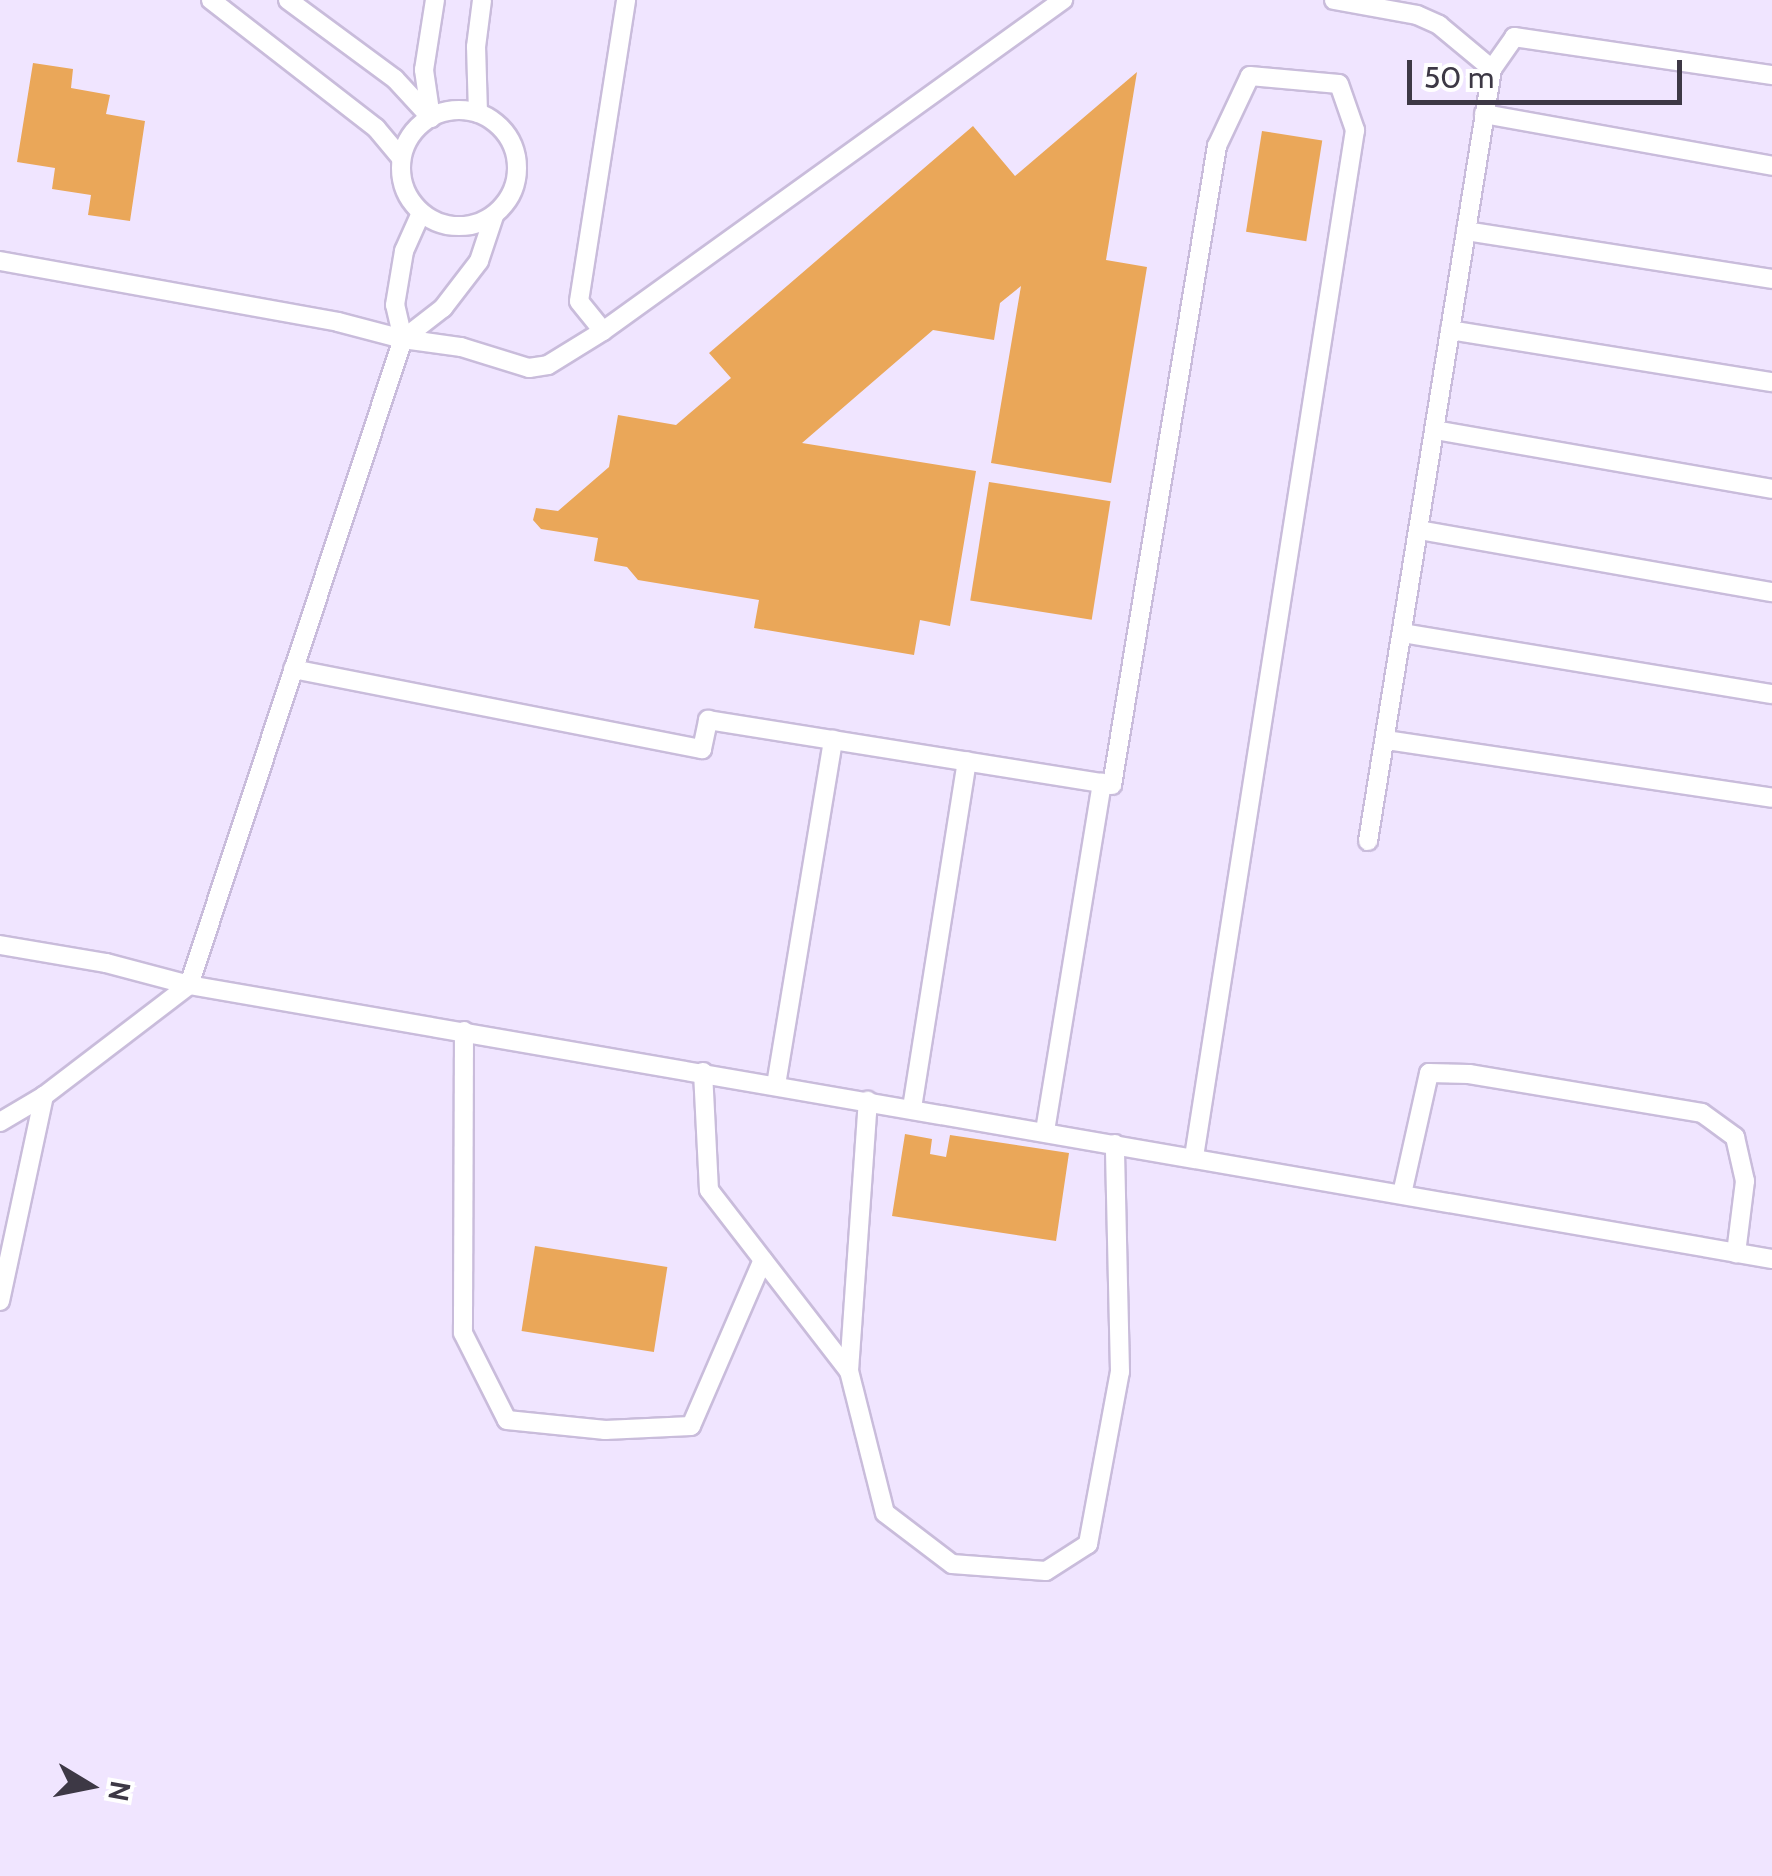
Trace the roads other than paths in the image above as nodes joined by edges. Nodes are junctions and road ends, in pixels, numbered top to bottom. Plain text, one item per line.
1 (211, 0) edge
2 (288, 0) edge
3 (436, 0) edge
4 (482, 0) edge
5 (626, 0) edge
6 (1063, 0) edge
7 (1334, 0) edge
8 (1492, 69) junction
9 (1772, 75) edge
10 (478, 112) junction
11 (1484, 114) junction
12 (430, 118) junction
13 (401, 158) junction
14 (1772, 166) edge
15 (421, 213) junction
16 (494, 216) junction
17 (1466, 231) junction
18 (0, 261) edge
19 (1772, 280) edge
20 (603, 330) junction
21 (1450, 330) junction
22 (403, 339) junction
23 (1772, 382) edge
24 (1435, 430) junction
25 (1772, 489) edge
26 (1419, 530) junction
27 (1772, 592) edge
28 (1402, 633) junction
29 (293, 669) junction
30 (1772, 694) edge
31 (832, 740) junction
32 (1386, 740) junction
33 (967, 761) junction
34 (1102, 783) junction
35 (1772, 798) edge
36 (1368, 841) dead end
37 (0, 945) edge
38 (190, 984) junction
39 (464, 1032) junction
40 (703, 1072) junction
41 (776, 1084) junction
42 (44, 1096) junction
43 (868, 1101) junction
44 (912, 1108) junction
45 (0, 1122) edge
46 (1045, 1132) junction
47 (1115, 1144) junction
48 (1194, 1157) junction
49 (1402, 1194) junction
50 (1736, 1253) junction
51 (1772, 1259) edge
52 (762, 1260) junction
53 (0, 1301) edge
54 (849, 1371) junction

1 - 13 lane
2 - 12 lane
3 - 12 lane
4 - 10 lane
5 - 20 lane
6 - 20 lane
7 - 8 lane
8 - 9 lane
8 - 11 lane
10 - 12 lane
10 - 16 lane
11 - 14 lane
11 - 17 lane
12 - 13 lane
13 - 15 lane
15 - 16 lane
15 - 22 lane
16 - 22 lane
17 - 19 lane
17 - 21 lane
18 - 22 lane
20 - 22 lane
21 - 23 lane
21 - 24 lane
22 - 29 lane
24 - 25 lane
24 - 26 lane
26 - 27 lane
26 - 28 lane
28 - 30 lane
28 - 32 lane
29 - 31 lane
29 - 38 lane
31 - 33 lane
31 - 41 lane
32 - 35 lane
32 - 36 lane
33 - 34 lane
33 - 44 lane
34 - 46 lane
34 - 48 lane
37 - 38 lane
38 - 39 lane
38 - 42 lane
39 - 40 lane
39 - 52 lane
40 - 41 lane
40 - 52 lane
41 - 43 lane
42 - 45 lane
42 - 53 lane
43 - 44 lane
43 - 54 lane
44 - 46 lane
46 - 47 lane
47 - 48 lane
47 - 54 lane
48 - 49 lane
49 - 50 lane
49 - 50 lane
50 - 51 lane
52 - 54 lane

